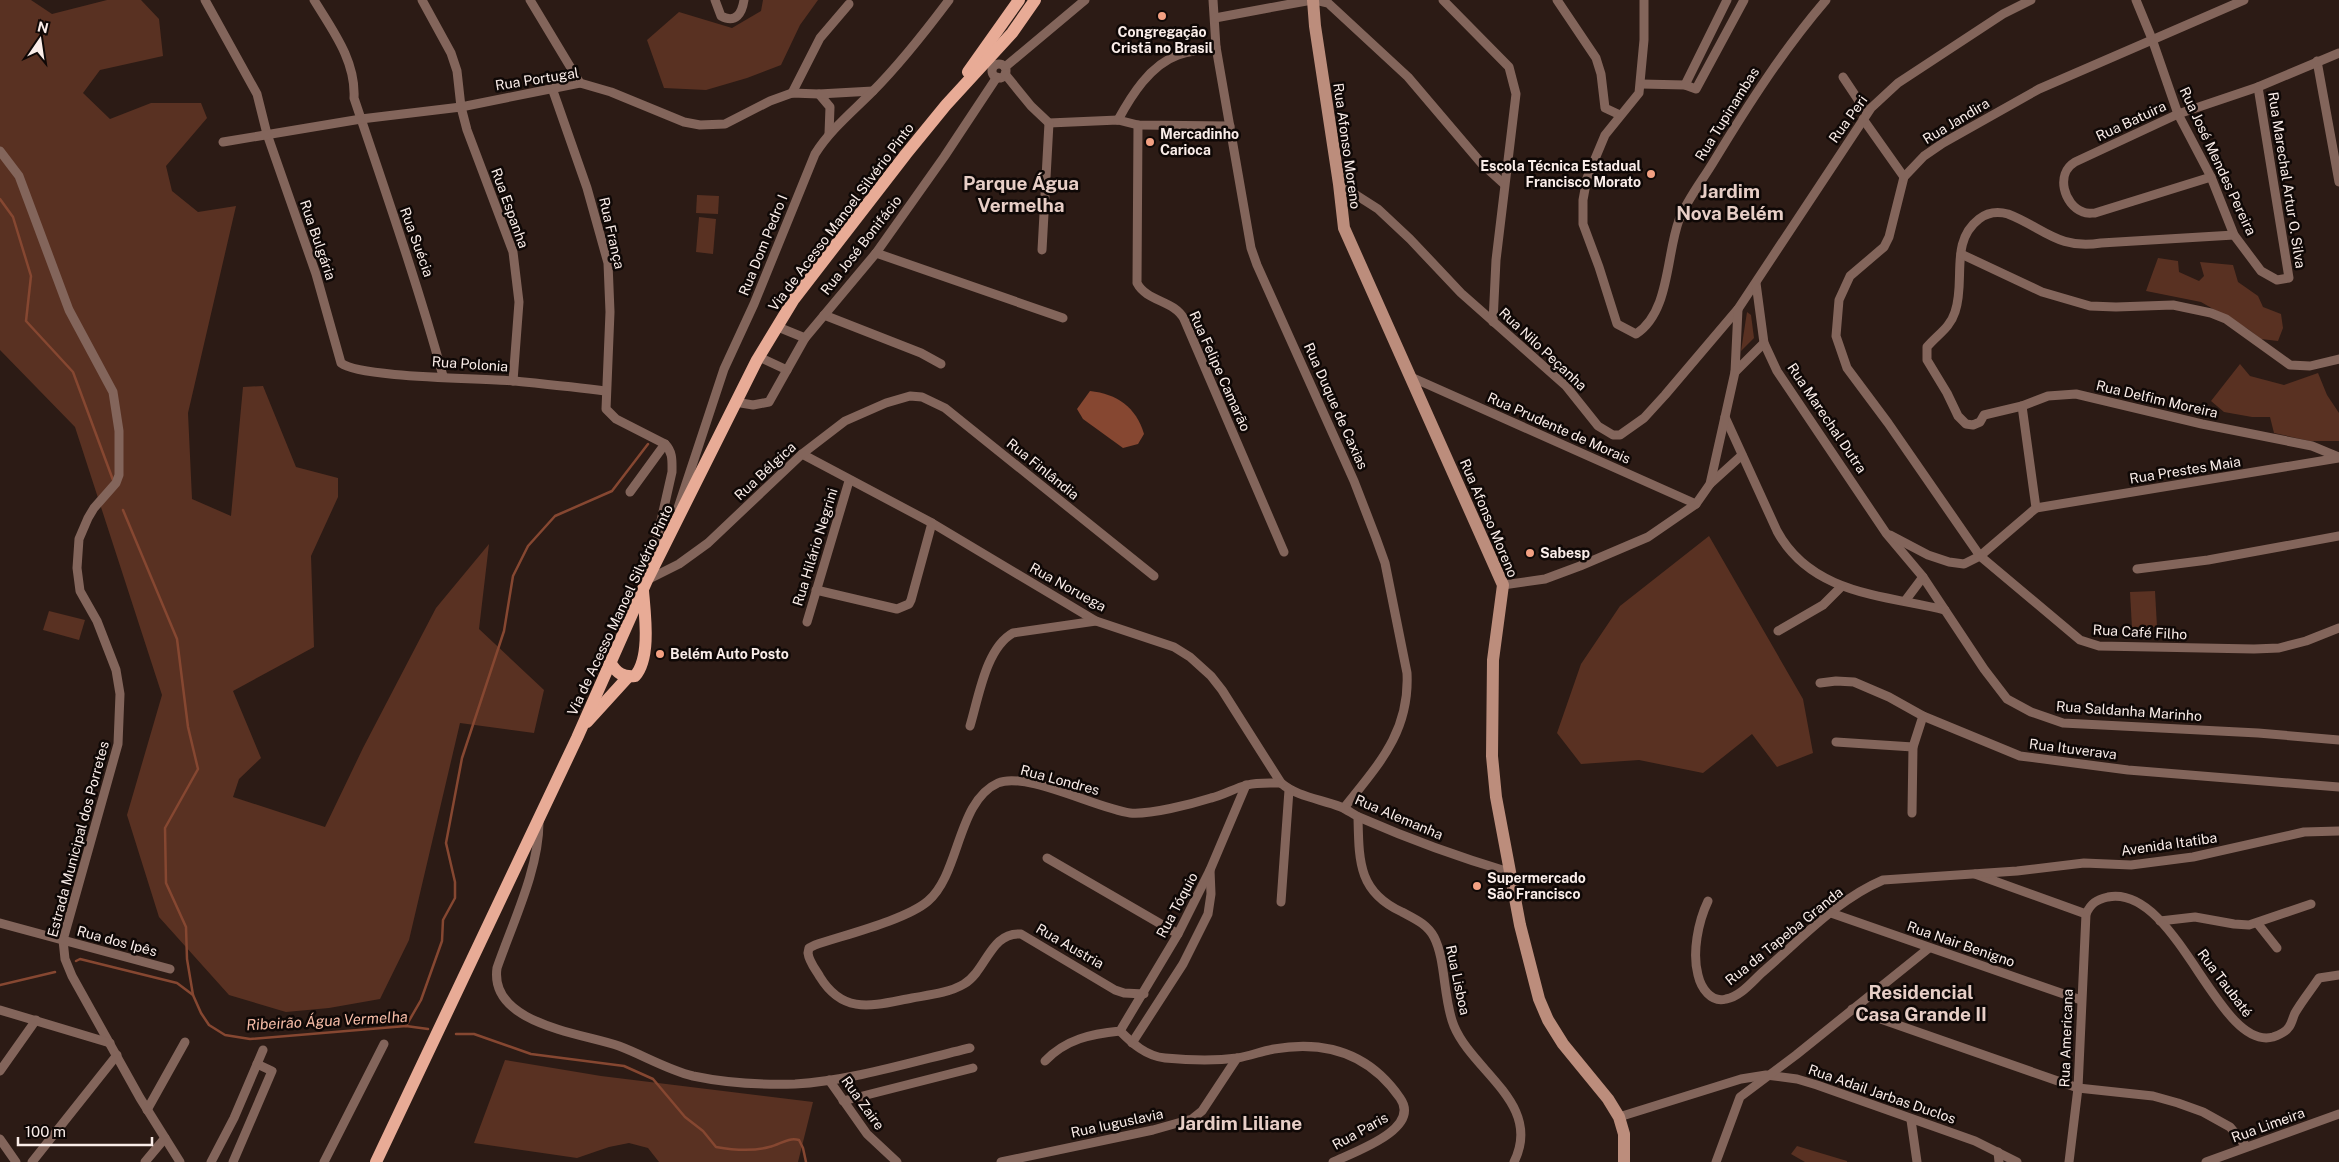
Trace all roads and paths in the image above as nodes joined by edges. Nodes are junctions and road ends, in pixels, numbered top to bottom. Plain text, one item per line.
1 (205, 0) edge
2 (314, 0) edge
3 (422, 0) edge
4 (530, 0) edge
5 (715, 0) edge
6 (744, 0) edge
7 (949, 0) edge
8 (1019, 0) edge
9 (1035, 0) edge
10 (1084, 0) edge
11 (1213, 0) edge
12 (1313, 0) edge
13 (1443, 0) edge
14 (1557, 0) edge
15 (1644, 0) edge
16 (1727, 0) edge
17 (1744, 0) edge
18 (1826, 0) edge
19 (2031, 0) edge
20 (2136, 0) edge
21 (2244, 0) edge
22 (848, 4) dead end
23 (1215, 18) junction
24 (2152, 40) junction
25 (1216, 47) junction
26 (2339, 53) edge
27 (2317, 61) junction
28 (996, 64) junction
29 (1843, 77) dead end
30 (580, 83) junction
31 (1641, 84) junction
32 (1685, 85) junction
33 (2258, 87) junction
34 (552, 88) junction
35 (873, 91) junction
36 (792, 92) junction
37 (819, 94) junction
38 (946, 105) junction
39 (461, 107) junction
40 (2178, 114) junction
41 (1620, 115) junction
42 (1865, 116) junction
43 (361, 119) junction
44 (1118, 120) junction
45 (1049, 123) junction
46 (1138, 124) junction
47 (1230, 126) junction
48 (267, 134) junction
49 (830, 134) junction
50 (223, 142) dead end
51 (0, 151) edge
52 (1904, 177) junction
53 (2211, 177) junction
54 (2339, 181) edge
55 (1339, 184) junction
56 (1504, 184) junction
57 (2234, 235) junction
58 (1042, 250) dead end
59 (876, 253) junction
60 (1961, 254) junction
61 (2289, 278) joint
62 (1756, 283) junction
63 (1738, 309) junction
64 (824, 315) junction
65 (1063, 318) dead end
66 (1493, 322) junction
67 (778, 327) junction
68 (805, 338) junction
69 (1764, 343) junction
70 (338, 357) joint
71 (759, 357) junction
72 (2339, 359) edge
73 (942, 364) dead end
74 (787, 370) junction
75 (1734, 372) junction
76 (443, 376) junction
77 (1411, 377) junction
78 (513, 381) junction
79 (605, 391) junction
80 (910, 396) joint
81 (735, 402) junction
82 (2022, 406) junction
83 (1725, 417) junction
84 (665, 444) junction
85 (802, 454) junction
86 (1742, 455) junction
87 (2339, 457) edge
88 (849, 481) junction
89 (1710, 484) junction
90 (630, 492) dead end
91 (1696, 504) junction
92 (2036, 508) junction
93 (932, 523) junction
94 (1886, 533) junction
95 (2339, 536) edge
96 (668, 538) junction
97 (1284, 552) dead end
98 (1980, 556) junction
99 (2137, 569) dead end
100 (1154, 576) dead end
101 (1923, 577) junction
102 (645, 584) junction
103 (1503, 585) junction
104 (1841, 587) junction
105 (816, 590) junction
106 (1905, 601) junction
107 (1945, 610) junction
108 (1096, 621) junction
109 (807, 622) dead end
110 (2339, 628) edge
111 (1778, 631) dead end
112 (610, 662) junction
113 (628, 677) junction
114 (1820, 683) dead end
115 (1923, 716) junction
116 (970, 726) dead end
117 (580, 730) junction
118 (2339, 740) edge
119 (1836, 742) dead end
120 (1912, 747) junction
121 (1281, 783) junction
122 (1246, 785) junction
123 (2339, 787) edge
124 (1289, 790) junction
125 (1344, 808) junction
126 (1912, 813) dead end
127 (1358, 817) junction
128 (539, 819) junction
129 (2339, 832) edge
130 (1047, 858) dead end
131 (1210, 870) junction
132 (1509, 872) junction
133 (1972, 873) junction
134 (1708, 901) dead end
135 (1281, 902) dead end
136 (2311, 904) dead end
137 (1831, 914) junction
138 (2086, 914) junction
139 (2160, 921) junction
140 (0, 923) edge
141 (2258, 924) junction
142 (1178, 934) junction
143 (62, 940) junction
144 (1929, 948) junction
145 (2277, 948) dead end
146 (170, 969) dead end
147 (2339, 975) edge
148 (970, 980) joint
149 (1144, 994) junction
150 (2081, 1000) junction
151 (1852, 1009) junction
152 (0, 1010) edge
153 (36, 1020) junction
154 (1120, 1032) junction
155 (110, 1042) junction
156 (185, 1042) dead end
157 (1132, 1043) junction
158 (384, 1044) dead end
159 (970, 1048) dead end
160 (263, 1050) dead end
161 (117, 1055) junction
162 (1237, 1058) junction
163 (1046, 1061) dead end
164 (257, 1064) junction
165 (973, 1068) dead end
166 (0, 1071) edge
167 (1766, 1075) junction
168 (829, 1080) junction
169 (2078, 1088) junction
170 (843, 1102) junction
171 (147, 1110) junction
172 (2339, 1114) edge
173 (1619, 1117) junction
174 (1911, 1120) junction
175 (165, 1138) junction
176 (0, 1139) edge
177 (2246, 1146) junction
178 (1998, 1152) junction
179 (16, 1162) edge
180 (32, 1162) edge
181 (145, 1162) edge
182 (180, 1162) edge
183 (211, 1162) edge
184 (234, 1162) edge
185 (324, 1162) edge
186 (376, 1162) edge
187 (898, 1162) edge
188 (1001, 1162) edge
189 (1333, 1162) edge
190 (1514, 1162) edge
191 (1624, 1162) edge
192 (1716, 1162) edge
193 (1917, 1162) edge
194 (1999, 1162) edge
195 (2017, 1162) edge
196 (2069, 1162) edge
197 (2206, 1162) edge

1 - 48 street, Rua Bulgária
2 - 43 street, Rua Suécia
3 - 39 street, Rua Espanha
4 - 30 street
5 - 6 street
7 - 35 street, Rua Dom Pedro I
8 - 28 main road, Via de Acesso Manoel Silvério Pinto
9 - 28 main road, Via de Acesso Manoel Silvério Pinto
10 - 28 street, Rua José Bonifácio
11 - 23 street, Rua Duque de Caxias
12 - 23 street
12 - 55 main road, Rua Afonso Moreno
12 - 56 street
13 - 56 street
14 - 41 street
15 - 31 street
16 - 32 street
17 - 32 street
18 - 41 street, Rua Tupinambas
19 - 42 street, Rua Peri
20 - 24 street, Rua José Mendes Pereira
21 - 24 street, Rua Jandira
22 - 36 street
23 - 25 street, Rua Duque de Caxias
24 - 40 street, Rua José Mendes Pereira
24 - 52 street, Rua Jandira
25 - 44 street
25 - 47 street, Rua Duque de Caxias
26 - 27 street, Rua Batuira
27 - 33 street, Rua Batuira
27 - 54 street
28 - 38 main road, Via de Acesso Manoel Silvério Pinto
28 - 38 main road, Via de Acesso Manoel Silvério Pinto
28 - 45 street
28 - 59 street, Rua José Bonifácio
29 - 42 street
30 - 34 street, Rua Portugal
30 - 36 street, Rua Portugal
31 - 32 street
31 - 41 street
33 - 40 street, Rua Batuira
33 - 61 street, Rua Marechal Artur O. Silva
34 - 39 street, Rua Portugal
34 - 79 street, Rua França
35 - 37 street, Rua Portugal
35 - 49 street, Rua Dom Pedro I
36 - 37 street, Rua Portugal
37 - 49 street
38 - 67 main road, Via de Acesso Manoel Silvério Pinto
39 - 43 street, Rua Portugal
39 - 78 street, Rua Espanha
40 - 53 street, Rua José Mendes Pereira
40 - 53 street, Rua Batuira
42 - 52 street
42 - 62 street, Rua Peri
43 - 48 street, Rua Portugal
43 - 76 street, Rua Suécia
44 - 45 street
44 - 46 street
45 - 58 street
46 - 47 street
46 - 97 street, Rua Felipe Camarão
47 - 125 street, Rua Duque de Caxias
48 - 50 street, Rua Portugal
48 - 70 street, Rua Bulgária
49 - 96 street, Rua Dom Pedro I
51 - 143 street, Estrada Municipal dos Porretes
52 - 98 street, Rua Jandira
53 - 57 street, Rua José Mendes Pereira
55 - 66 street, Rua Nilo Peçanha
55 - 77 main road, Rua Afonso Moreno
56 - 66 street
57 - 60 street
57 - 61 street, Rua José Mendes Pereira
59 - 64 street, Rua José Bonifácio
59 - 65 street
60 - 72 street
60 - 82 street, Rua Delfim Moreira
62 - 63 street, Rua Nilo Peçanha
62 - 69 street, Rua Marechal Dutra
63 - 66 street, Rua Nilo Peçanha
63 - 75 street
64 - 68 street, Rua José Bonifácio
64 - 73 street
67 - 68 street
67 - 71 main road, Via de Acesso Manoel Silvério Pinto
68 - 74 street, Rua José Bonifácio
69 - 75 street
69 - 94 street, Rua Marechal Dutra
70 - 76 street, Rua Polonia
71 - 74 street
71 - 81 main road, Via de Acesso Manoel Silvério Pinto
74 - 81 street, Rua José Bonifácio
75 - 83 street
76 - 78 street, Rua Polonia
77 - 91 street, Rua Prudente de Morais
77 - 103 main road, Rua Afonso Moreno
78 - 79 street, Rua Polonia
79 - 84 street
80 - 85 street, Rua Bélgica
80 - 100 street, Rua Finlândia
81 - 96 main road, Via de Acesso Manoel Silvério Pinto
82 - 87 street, Rua Delfim Moreira
82 - 92 street
83 - 86 street
83 - 89 street
84 - 90 street
84 - 102 street
85 - 88 street, Rua Noruega
85 - 102 street, Rua Bélgica
86 - 89 street
86 - 104 street
87 - 92 street, Rua Prestes Maia
88 - 93 street, Rua Noruega
88 - 105 street, Rua Hilário Negrini
89 - 91 street
91 - 103 street
92 - 98 street
93 - 105 street
93 - 108 street, Rua Noruega
94 - 98 street
94 - 101 street, Rua Saldanha Marinho
95 - 99 street
96 - 102 main road, Via de Acesso Manoel Silvério Pinto
98 - 110 street, Rua Café Filho
101 - 106 street
101 - 107 street, Rua Saldanha Marinho
102 - 112 main road, Via de Acesso Manoel Silvério Pinto
102 - 113 main road
103 - 132 main road, Rua Afonso Moreno
104 - 106 street
104 - 111 street
105 - 109 street, Rua Hilário Negrini
106 - 107 street
107 - 118 street, Rua Saldanha Marinho
108 - 116 street
108 - 121 street, Rua Noruega
112 - 113 main road
112 - 117 main road, Via de Acesso Manoel Silvério Pinto
113 - 117 main road
114 - 115 street, Rua Ituverava
115 - 120 street
115 - 123 street, Rua Ituverava
117 - 128 main road, Via de Acesso Manoel Silvério Pinto
119 - 120 street
120 - 126 street
121 - 122 street, Rua Londres
121 - 124 street, Rua Alemanha
122 - 131 street, Rua Tóquio
122 - 148 street, Rua Londres
124 - 125 street, Rua Alemanha
124 - 135 street
125 - 127 street, Rua Alemanha
127 - 132 street, Rua Alemanha
127 - 190 street, Rua Lisboa
128 - 168 street
128 - 186 main road, Via de Acesso Manoel Silvério Pinto
129 - 133 street, Avenida Itatiba
130 - 142 street
131 - 142 street, Rua Tóquio
131 - 157 street
132 - 173 main road, Rua Afonso Moreno
133 - 137 street, Rua da Tapeba Granda
133 - 138 street
134 - 137 street, Rua da Tapeba Granda
136 - 141 street
137 - 144 street, Rua Nair Benigno
138 - 139 street, Rua Taubaté
138 - 150 street, Rua Americana
139 - 141 street
139 - 147 street, Rua Taubaté
140 - 143 street, Rua dos Ipês
141 - 145 street
142 - 149 street, Rua Tóquio
143 - 146 street, Rua dos Ipês
143 - 155 street, Estrada Municipal dos Porretes
144 - 150 street, Rua Nair Benigno
144 - 151 street
148 - 149 street, Rua Austria
149 - 154 street, Rua Tóquio
150 - 169 street, Rua Americana
151 - 167 street
151 - 169 street
152 - 153 street
153 - 155 street
153 - 166 street
154 - 157 street
154 - 163 street
155 - 161 street, Estrada Municipal dos Porretes
156 - 171 street
157 - 162 street
158 - 185 street
159 - 168 street
160 - 164 street
161 - 171 street, Estrada Municipal dos Porretes
161 - 180 street
162 - 188 street, Rua Iuguslavia
162 - 189 street, Rua Paris
164 - 183 street
164 - 184 street
165 - 170 street
167 - 173 street, Rua Adail Jarbas Duclos
167 - 174 street, Rua Adail Jarbas Duclos
167 - 192 street
168 - 170 street, Rua Zaire
169 - 177 street
169 - 196 street, Rua Americana
170 - 187 street, Rua Zaire
171 - 175 street, Estrada Municipal dos Porretes
172 - 177 street, Rua Limeira
173 - 191 main road, Rua Afonso Moreno
174 - 178 street, Rua Adail Jarbas Duclos
174 - 193 street
175 - 181 street
175 - 182 street, Estrada Municipal dos Porretes
176 - 179 street
177 - 197 street, Rua Limeira
178 - 194 street
178 - 195 street, Rua Adail Jarbas Duclos

